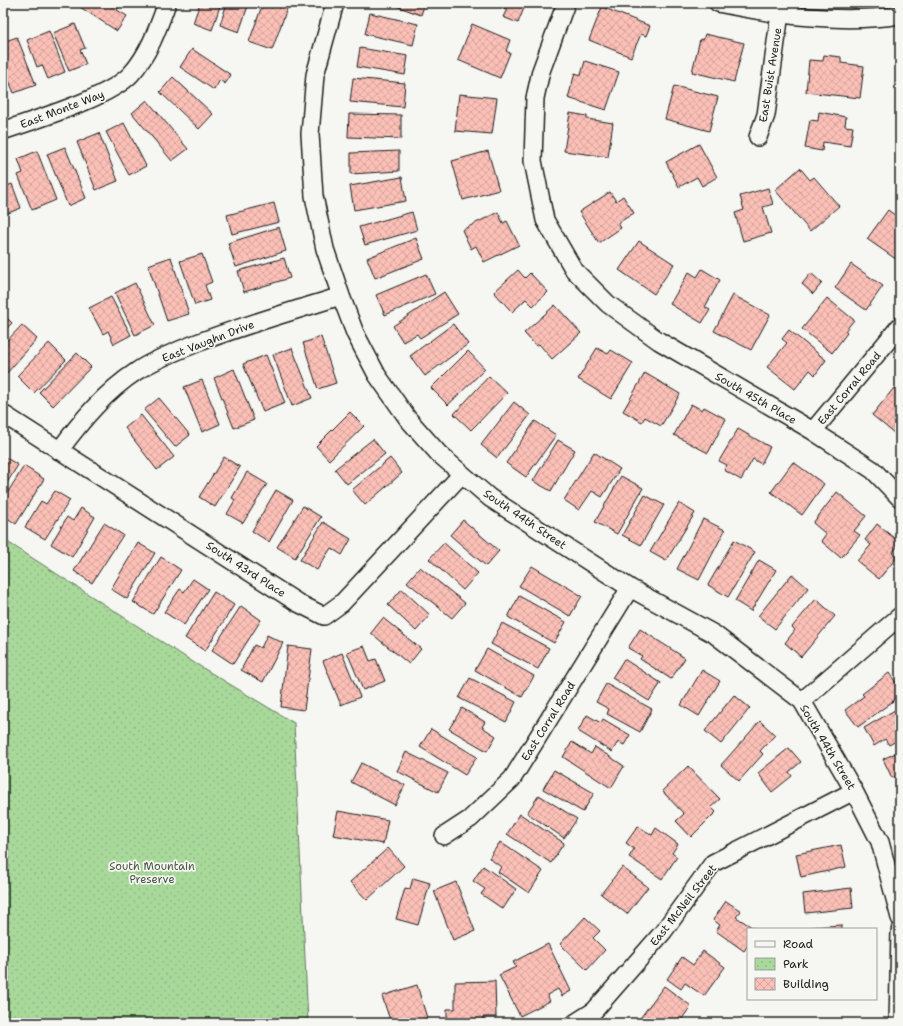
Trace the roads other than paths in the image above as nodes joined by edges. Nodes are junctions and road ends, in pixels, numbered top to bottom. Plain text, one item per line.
1 (167, 3) edge
2 (335, 3) edge
3 (566, 3) edge
4 (718, 3) edge
5 (780, 13) junction
6 (900, 15) edge
7 (3, 131) edge
8 (758, 137) dead end
9 (342, 296) junction
10 (900, 326) edge
11 (3, 414) edge
12 (813, 430) junction
13 (58, 451) junction
14 (462, 474) junction
15 (900, 498) edge
16 (630, 588) junction
17 (900, 616) edge
18 (802, 701) junction
19 (854, 791) junction
20 (444, 836) dead end
21 (900, 918) edge
22 (900, 931) edge
23 (575, 1023) edge
24 (898, 1023) edge

1 - 7 street, East Monte Way
2 - 9 street, South 44th Street
3 - 12 street, South 45th Place
4 - 5 street
5 - 6 street
5 - 8 street, East Buist Avenue
9 - 13 street, East Vaughn Drive
9 - 14 street, South 44th Street
10 - 12 street, East Corral Road
11 - 13 street, South 43rd Place
12 - 15 street, South 45th Place
13 - 14 street, South 43rd Place
14 - 16 street, South 44th Street
16 - 18 street, South 44th Street
16 - 20 street, East Corral Road
17 - 18 street
18 - 19 street, South 44th Street
19 - 21 street, South 44th Street
19 - 23 street, East McNeil Street
22 - 24 street

